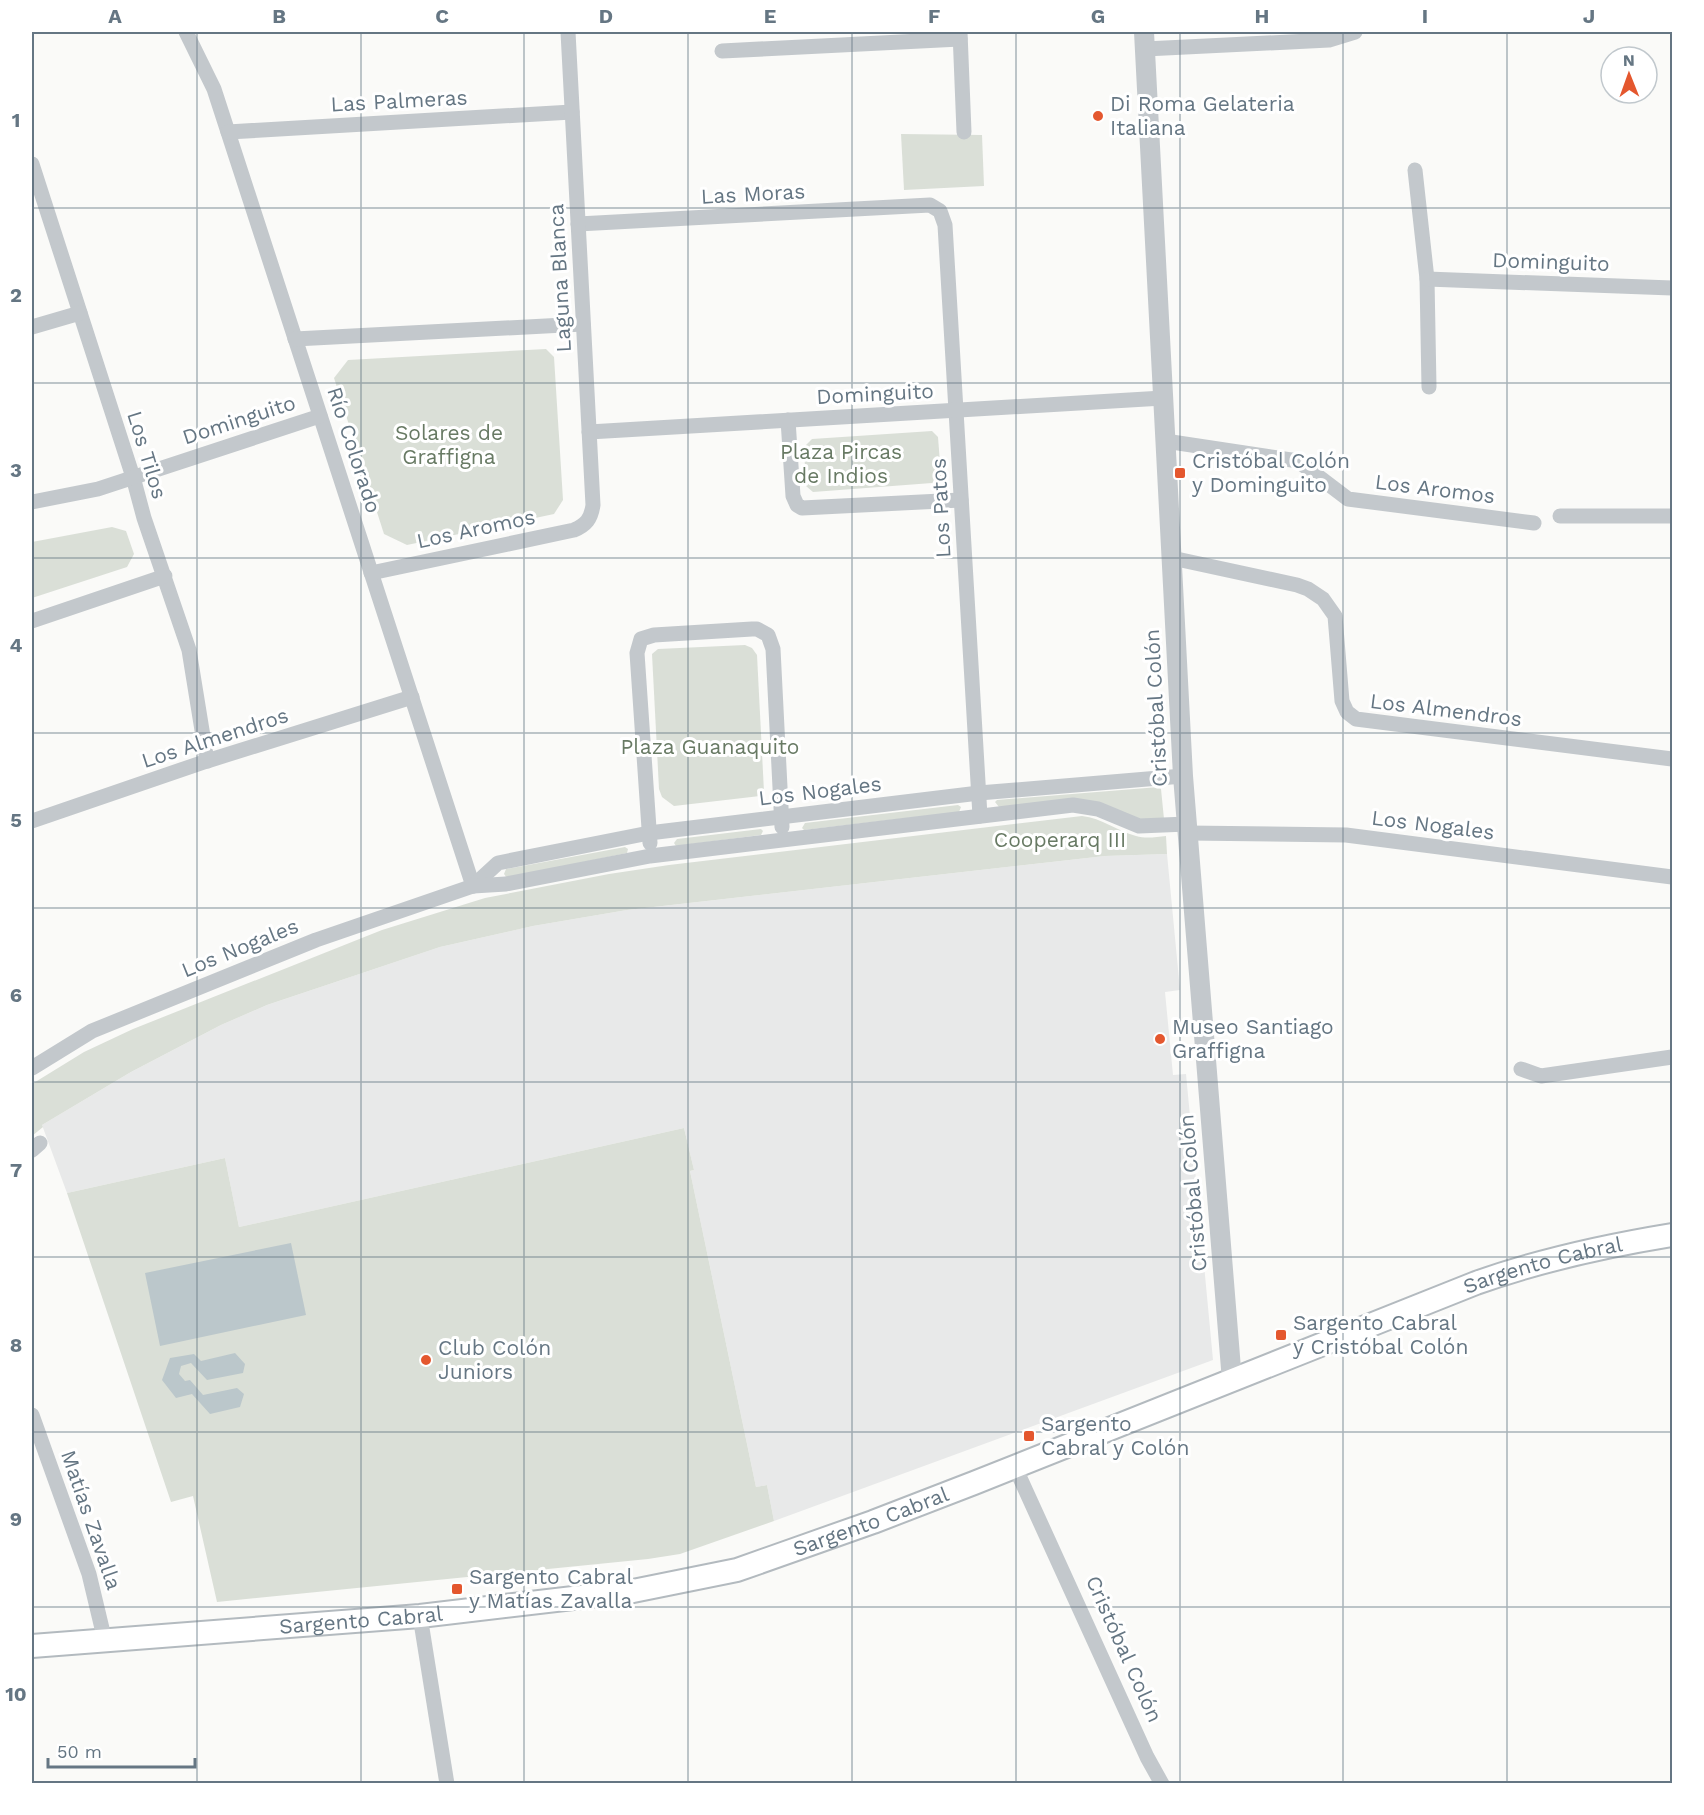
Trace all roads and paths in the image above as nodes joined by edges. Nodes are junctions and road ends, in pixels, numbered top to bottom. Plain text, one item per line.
1 (186, 32) edge
2 (568, 32) edge
3 (1355, 32) edge
4 (960, 35) edge
5 (1144, 40) edge
6 (722, 51) dead end
7 (572, 112) junction
8 (228, 132) junction
9 (964, 132) dead end
10 (32, 164) edge
11 (1415, 170) dead end
12 (930, 205) joint
13 (578, 224) junction
14 (1427, 279) junction
15 (1672, 288) edge
16 (80, 313) junction
17 (583, 324) junction
18 (32, 327) edge
19 (295, 339) junction
20 (1429, 387) dead end
21 (1163, 398) junction
22 (956, 411) junction
23 (320, 416) junction
24 (788, 420) junction
25 (589, 432) junction
26 (1165, 441) junction
27 (133, 477) junction
28 (961, 500) junction
29 (32, 502) edge
30 (1560, 516) dead end
31 (1672, 516) edge
32 (588, 522) joint
33 (1534, 523) dead end
34 (1172, 558) junction
35 (371, 573) junction
36 (165, 576) junction
37 (32, 621) edge
38 (411, 697) junction
39 (1672, 759) edge
40 (207, 761) junction
41 (1183, 776) junction
42 (979, 793) junction
43 (980, 816) junction
44 (782, 817) junction
45 (32, 821) edge
46 (1187, 829) junction
47 (649, 833) junction
48 (783, 839) junction
49 (650, 856) junction
50 (1672, 877) edge
51 (472, 886) junction
52 (1672, 1057) edge
53 (32, 1068) edge
54 (1521, 1070) dead end
55 (1672, 1235) edge
56 (1232, 1381) junction
57 (32, 1418) edge
58 (1015, 1467) junction
59 (420, 1616) junction
60 (105, 1641) junction
61 (32, 1646) edge
62 (447, 1784) edge
63 (1162, 1784) edge

1 - 8 street, Río Colorado
2 - 7 street, Laguna Blanca
3 - 5 street
4 - 6 street
4 - 9 street
5 - 21 street, Cristóbal Colón
7 - 8 street, Las Palmeras
7 - 13 street, Laguna Blanca
8 - 19 street, Río Colorado
10 - 16 street, Los Tilos
11 - 14 street
12 - 13 street, Las Moras
12 - 22 street, Los Patos
13 - 17 street, Laguna Blanca
14 - 15 street, Dominguito
14 - 20 street
16 - 18 street
16 - 27 street, Los Tilos
17 - 19 street
17 - 25 street, Laguna Blanca
19 - 23 street, Río Colorado
21 - 22 street, Dominguito
21 - 26 street, Cristóbal Colón
22 - 24 street, Dominguito
22 - 28 street, Los Patos
23 - 27 street, Dominguito
23 - 35 street, Río Colorado
24 - 25 street, Dominguito
24 - 28 street
25 - 32 street, Laguna Blanca
26 - 33 street, Los Aromos
26 - 34 street, Cristóbal Colón
27 - 29 street, Dominguito
27 - 36 street, Los Tilos
28 - 42 street, Los Patos
30 - 31 street
32 - 35 street, Los Aromos
34 - 39 street, Los Almendros
34 - 41 street, Cristóbal Colón
35 - 38 street, Río Colorado
36 - 37 street
36 - 40 street, Los Tilos
38 - 40 street, Los Almendros
38 - 51 street, Río Colorado
40 - 45 street, Los Almendros
41 - 42 street, Los Nogales
41 - 46 street, Cristóbal Colón
42 - 43 street, Los Patos
42 - 44 street, Los Nogales
43 - 46 street, Los Nogales
43 - 48 street, Los Nogales
44 - 47 street, Los Nogales
44 - 47 street
44 - 48 street
46 - 50 street, Los Nogales
46 - 56 street, Cristóbal Colón
47 - 49 street
47 - 51 street, Los Nogales
48 - 49 street, Los Nogales
49 - 51 street, Los Nogales
51 - 53 street, Los Nogales
52 - 54 street
55 - 56 main road, Sargento Cabral
56 - 58 main road, Sargento Cabral
57 - 60 street, Matías Zavalla
58 - 59 main road, Sargento Cabral
58 - 63 street, Cristóbal Colón
59 - 60 main road, Sargento Cabral
59 - 62 street
60 - 61 main road, Sargento Cabral

